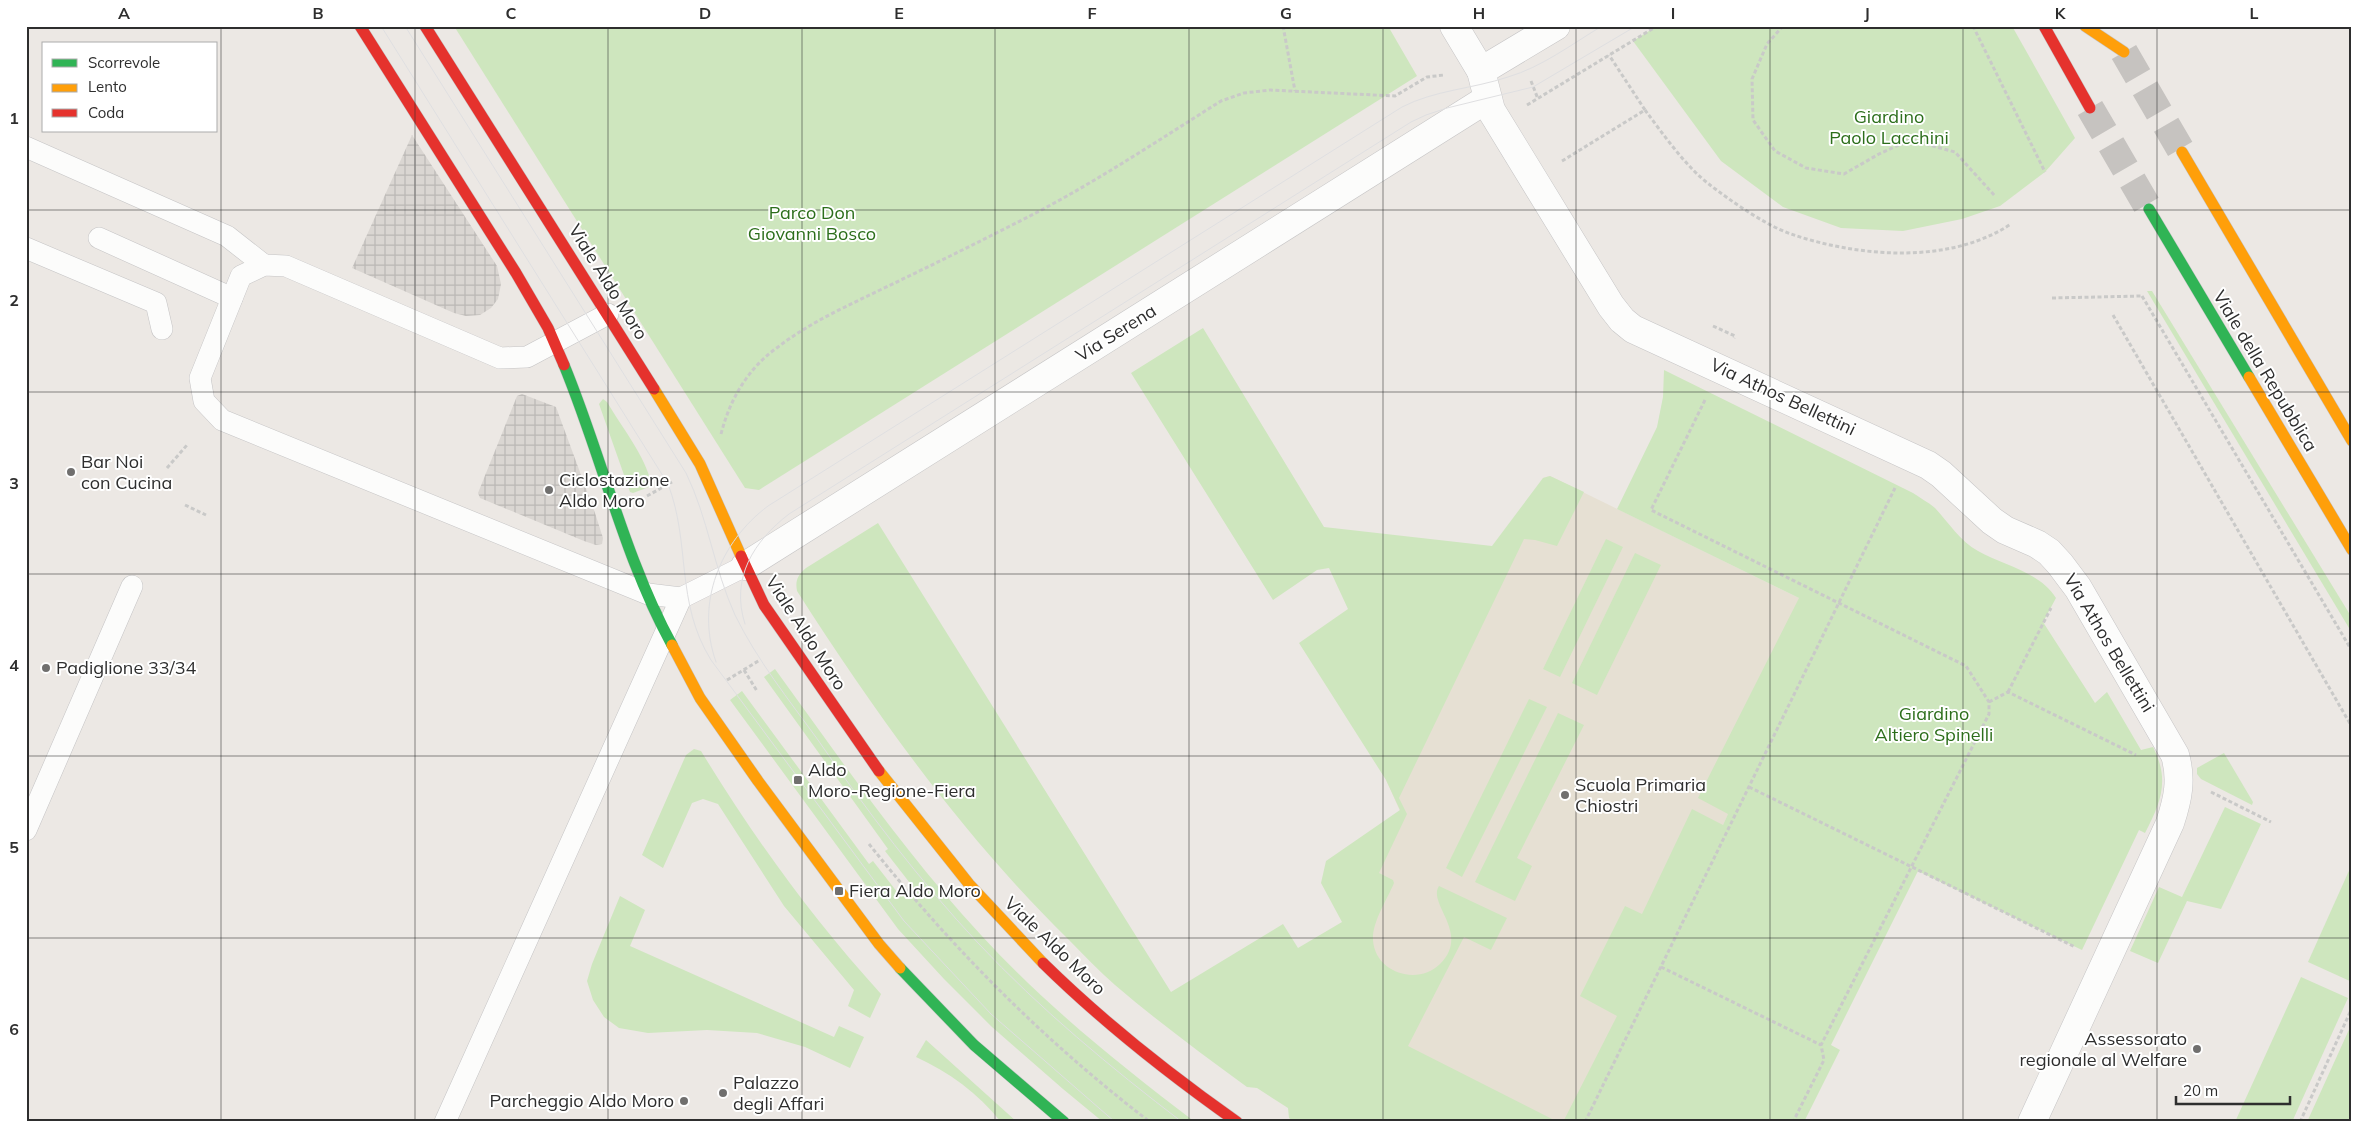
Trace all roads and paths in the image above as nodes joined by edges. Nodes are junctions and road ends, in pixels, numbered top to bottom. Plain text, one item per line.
1 (360, 26) edge
2 (425, 26) edge
3 (1283, 26) edge
4 (1454, 26) edge
5 (1556, 26) edge
6 (1657, 26) edge
7 (1783, 26) edge
8 (1973, 26) edge
9 (2044, 26) edge
10 (2086, 26) edge
11 (2109, 26) edge
12 (1609, 55) junction
13 (1480, 71) junction
14 (1427, 76) dead end
15 (1295, 91) junction
16 (1487, 99) junction
17 (2090, 108) tunnel mouth
18 (1520, 110) dead end
19 (1645, 110) junction
20 (26, 147) edge
21 (2182, 152) tunnel mouth
22 (1555, 154) dead end
23 (1561, 161) junction
24 (1566, 170) dead end
25 (2045, 172) dead end
26 (1995, 196) dead end
27 (2149, 209) tunnel mouth
28 (2011, 224) dead end
29 (100, 238) dead end
30 (26, 248) edge
31 (264, 265) junction
32 (232, 298) junction
33 (2052, 298) dead end
34 (608, 314) junction
35 (2113, 315) dead end
36 (1710, 324) dead end
37 (162, 329) dead end
38 (555, 343) junction
39 (1720, 368) junction
40 (721, 437) dead end
41 (2352, 441) edge
42 (187, 445) dead end
43 (167, 468) dead end
44 (1896, 485) dead end
45 (185, 505) dead end
46 (206, 515) dead end
47 (2352, 550) edge
48 (745, 566) junction
49 (132, 586) dead end
50 (648, 594) junction
51 (681, 598) junction
52 (1839, 603) junction
53 (2052, 606) dead end
54 (665, 633) junction
55 (2352, 651) edge
56 (753, 664) dead end
57 (744, 670) junction
58 (733, 677) dead end
59 (757, 691) dead end
60 (2008, 692) junction
61 (1989, 702) junction
62 (2352, 727) edge
63 (2144, 759) dead end
64 (1749, 787) junction
65 (2206, 790) dead end
66 (2271, 822) dead end
67 (26, 830) edge
68 (869, 844) dead end
69 (1910, 866) junction
70 (2082, 950) dead end
71 (1661, 967) junction
72 (2352, 1008) edge
73 (1821, 1045) junction
74 (445, 1122) edge
75 (1064, 1122) edge
76 (1150, 1122) edge
77 (1237, 1122) edge
78 (1585, 1122) edge
79 (1793, 1122) edge
80 (2032, 1122) edge
81 (2300, 1122) edge

1 - 38 main road
2 - 34 main road, Viale Aldo Moro
3 - 15 path
4 - 13 street, Via Athos Bellettini
5 - 13 street
6 - 12 path
7 - 26 path
8 - 25 path
9 - 17 main road
10 - 11 main road
12 - 18 path
12 - 19 path
13 - 16 street, Via Athos Bellettini
14 - 15 path
15 - 40 path
16 - 39 street, Via Athos Bellettini
16 - 48 street, Via Serena
19 - 23 path
19 - 28 path
20 - 31 lane
21 - 41 main road
22 - 23 path
23 - 24 path
27 - 47 main road, Viale della Repubblica
29 - 32 lane
30 - 37 lane
31 - 32 lane
31 - 38 lane
32 - 50 lane
33 - 55 path, bridge
34 - 38 lane
34 - 48 main road, Viale Aldo Moro
35 - 62 path
36 - 39 path
38 - 50 main road
39 - 52 path
39 - 80 street, Via Athos Bellettini
42 - 43 path
44 - 52 path
45 - 46 path
48 - 51 lane
48 - 77 main road, Viale Aldo Moro
49 - 67 lane
50 - 51 lane
50 - 54 main road
51 - 54 lane
52 - 61 path
52 - 64 path
53 - 60 path
54 - 74 lane
54 - 75 main road
56 - 57 path
57 - 58 path
57 - 59 path
60 - 61 path
60 - 63 path
61 - 69 path
64 - 69 path
64 - 71 path
65 - 66 path
68 - 76 path
69 - 70 path
69 - 73 path
71 - 73 path
71 - 78 path
72 - 81 path
73 - 79 path

